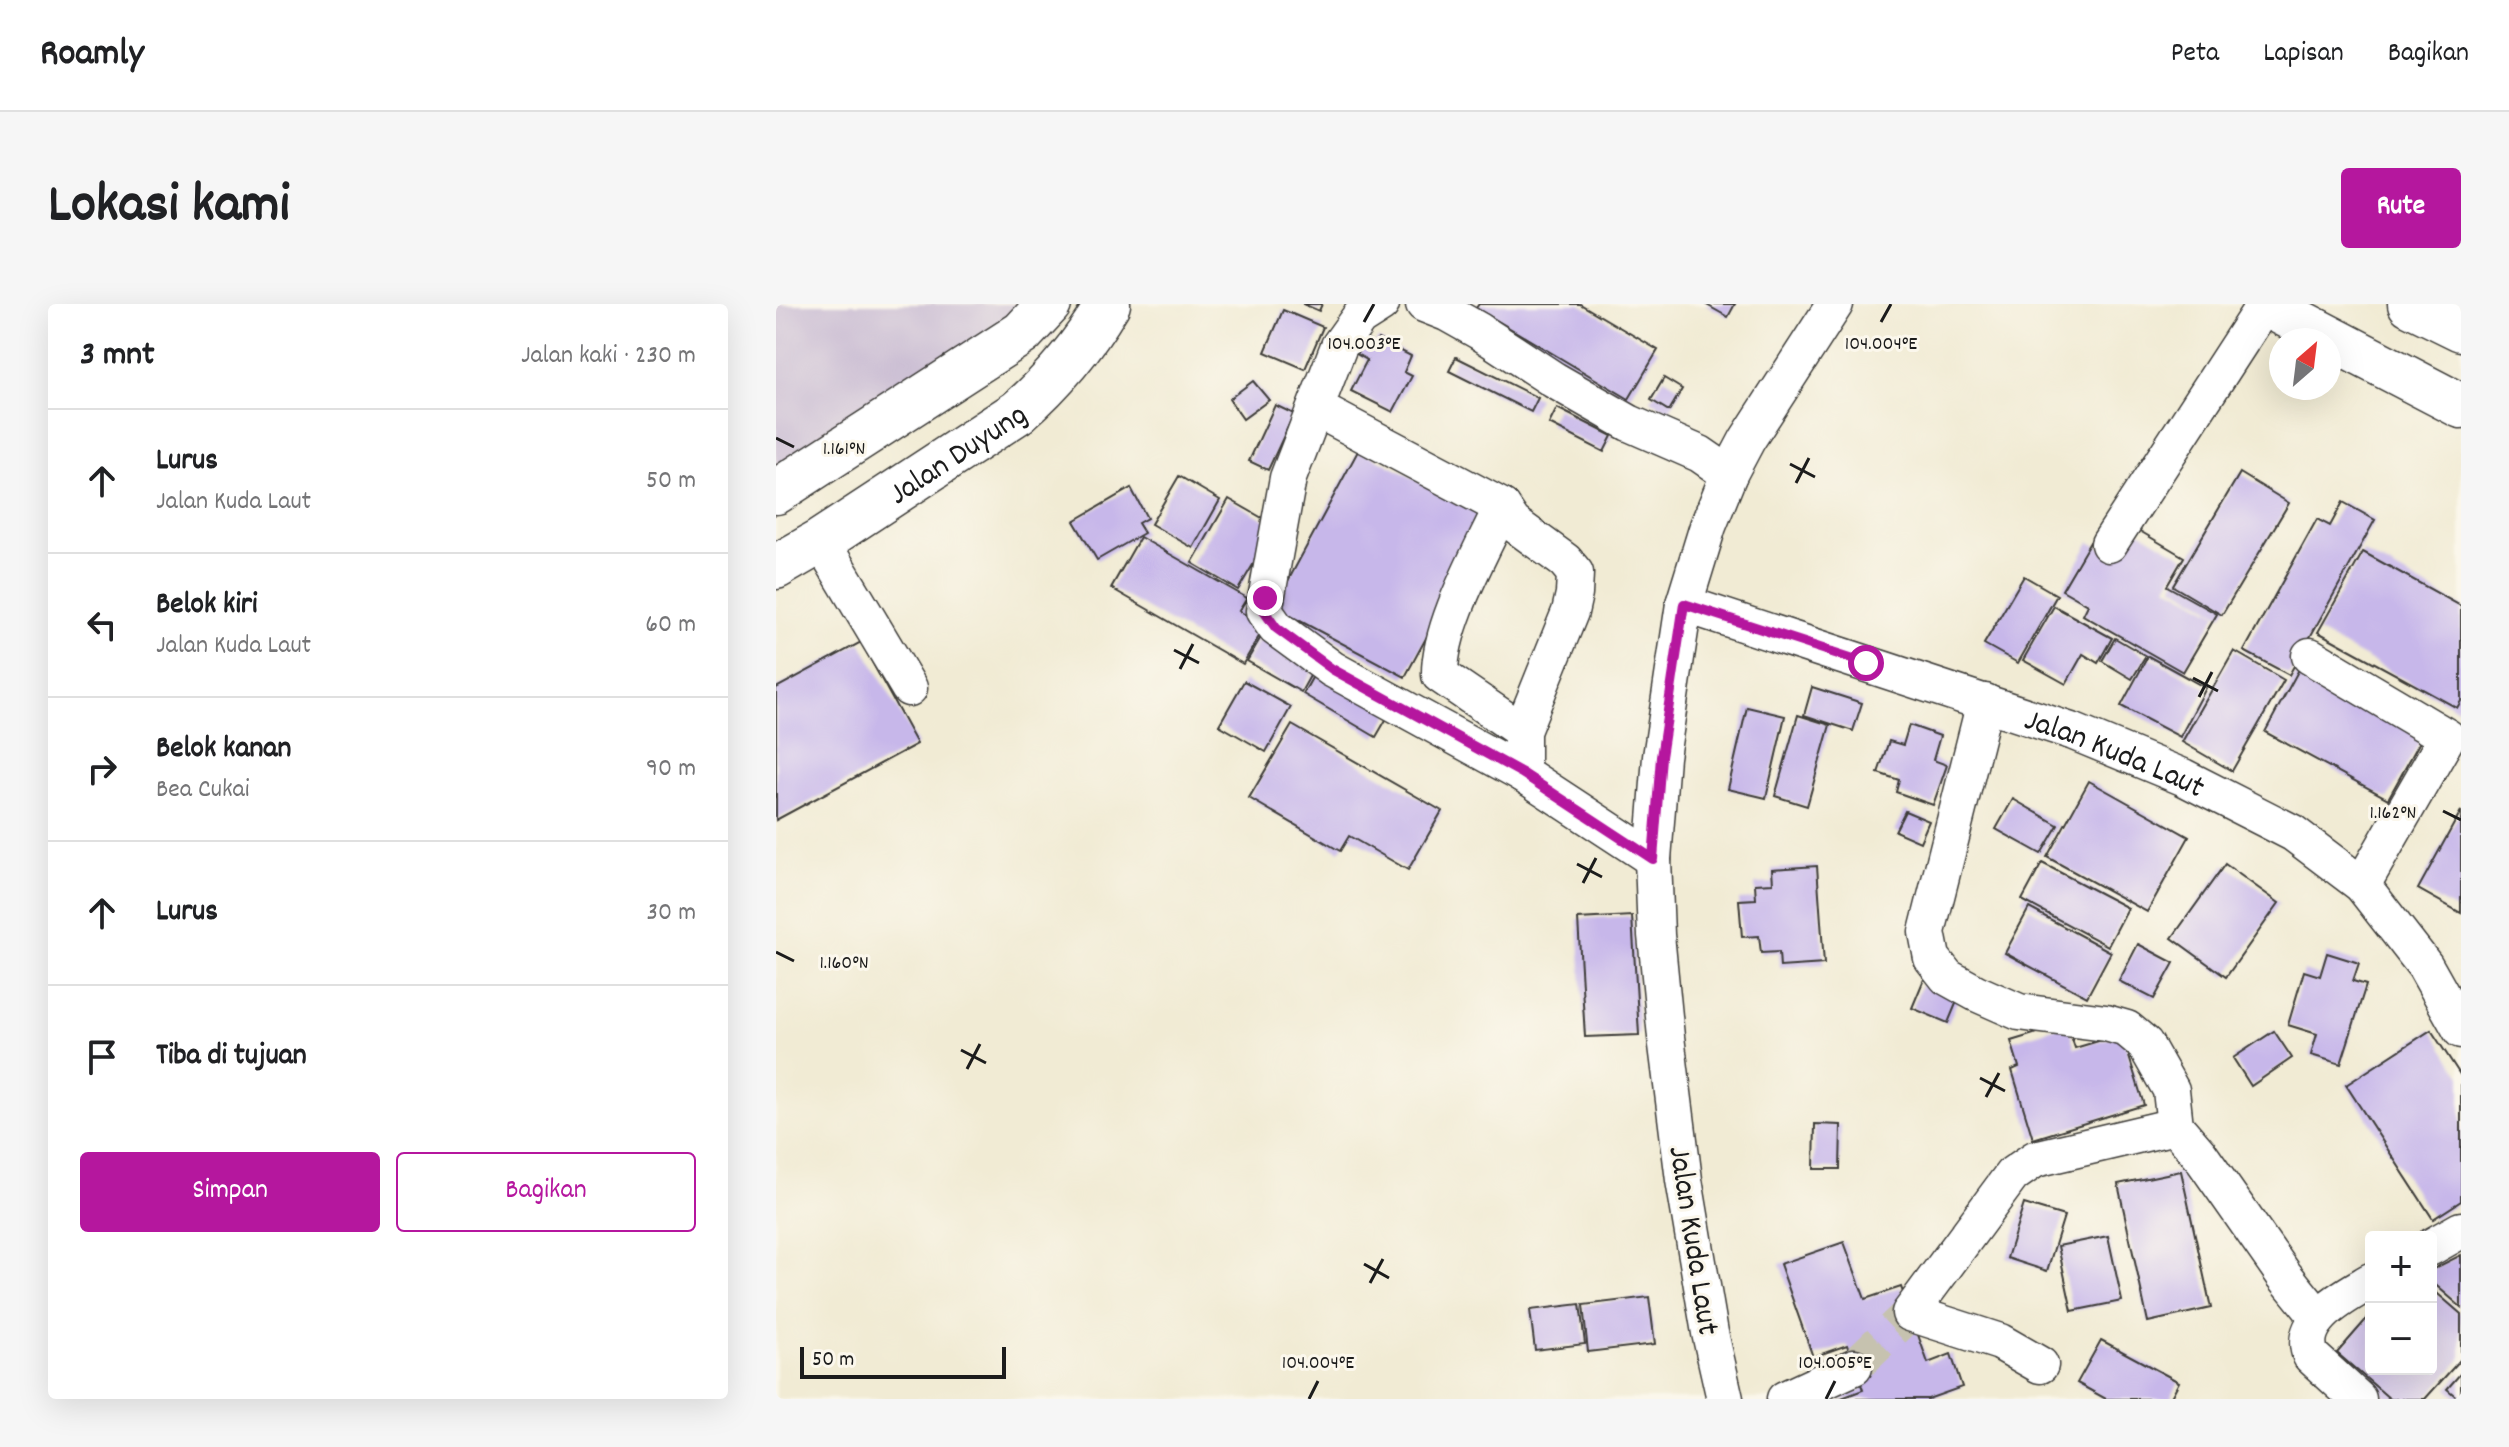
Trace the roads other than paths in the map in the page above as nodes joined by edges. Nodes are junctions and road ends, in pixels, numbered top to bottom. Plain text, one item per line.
1 (1049, 304) edge
2 (1108, 304) edge
3 (1381, 304) edge
4 (1424, 304) edge
5 (1835, 304) edge
6 (2265, 304) edge
7 (2410, 304) edge
8 (2461, 329) edge
9 (2461, 406) edge
10 (1317, 409) junction
11 (1729, 474) junction
12 (776, 492) edge
13 (1502, 507) junction
14 (821, 541) junction
15 (2109, 544) dead end
16 (776, 567) edge
17 (1684, 604) junction
18 (2310, 656) dead end
19 (909, 688) dead end
20 (1985, 702) junction
21 (2454, 725) edge
22 (1522, 731) junction
23 (1522, 773) junction
24 (1653, 859) junction
25 (2362, 885) junction
26 (2461, 1030) edge
27 (2175, 1126) junction
28 (2461, 1230) edge
29 (2437, 1244) edge
30 (2365, 1285) edge
31 (2318, 1317) junction
32 (2040, 1365) dead end
33 (1854, 1367) tunnel mouth
34 (1725, 1399) edge
35 (1785, 1399) edge
36 (2358, 1399) edge

1 - 12 main road, Jalan Duyung
2 - 14 main road, Jalan Duyung
3 - 10 street
4 - 11 street
5 - 11 street, Jalan Kuda Laut
6 - 9 main road
6 - 15 street
7 - 8 main road
10 - 13 street
10 - 23 street
11 - 17 street, Jalan Kuda Laut
13 - 22 street
13 - 22 street
14 - 16 main road, Jalan Duyung
14 - 19 street
17 - 20 street, Jalan Kuda Laut
17 - 24 street, Jalan Kuda Laut
18 - 21 street
20 - 25 street, Jalan Kuda Laut
20 - 27 street
21 - 25 street
22 - 23 street
23 - 24 street
24 - 34 street, Jalan Kuda Laut
25 - 26 street, Jalan Kuda Laut
27 - 31 street
27 - 32 street
28 - 29 street
30 - 31 street
31 - 36 street
33 - 35 street

